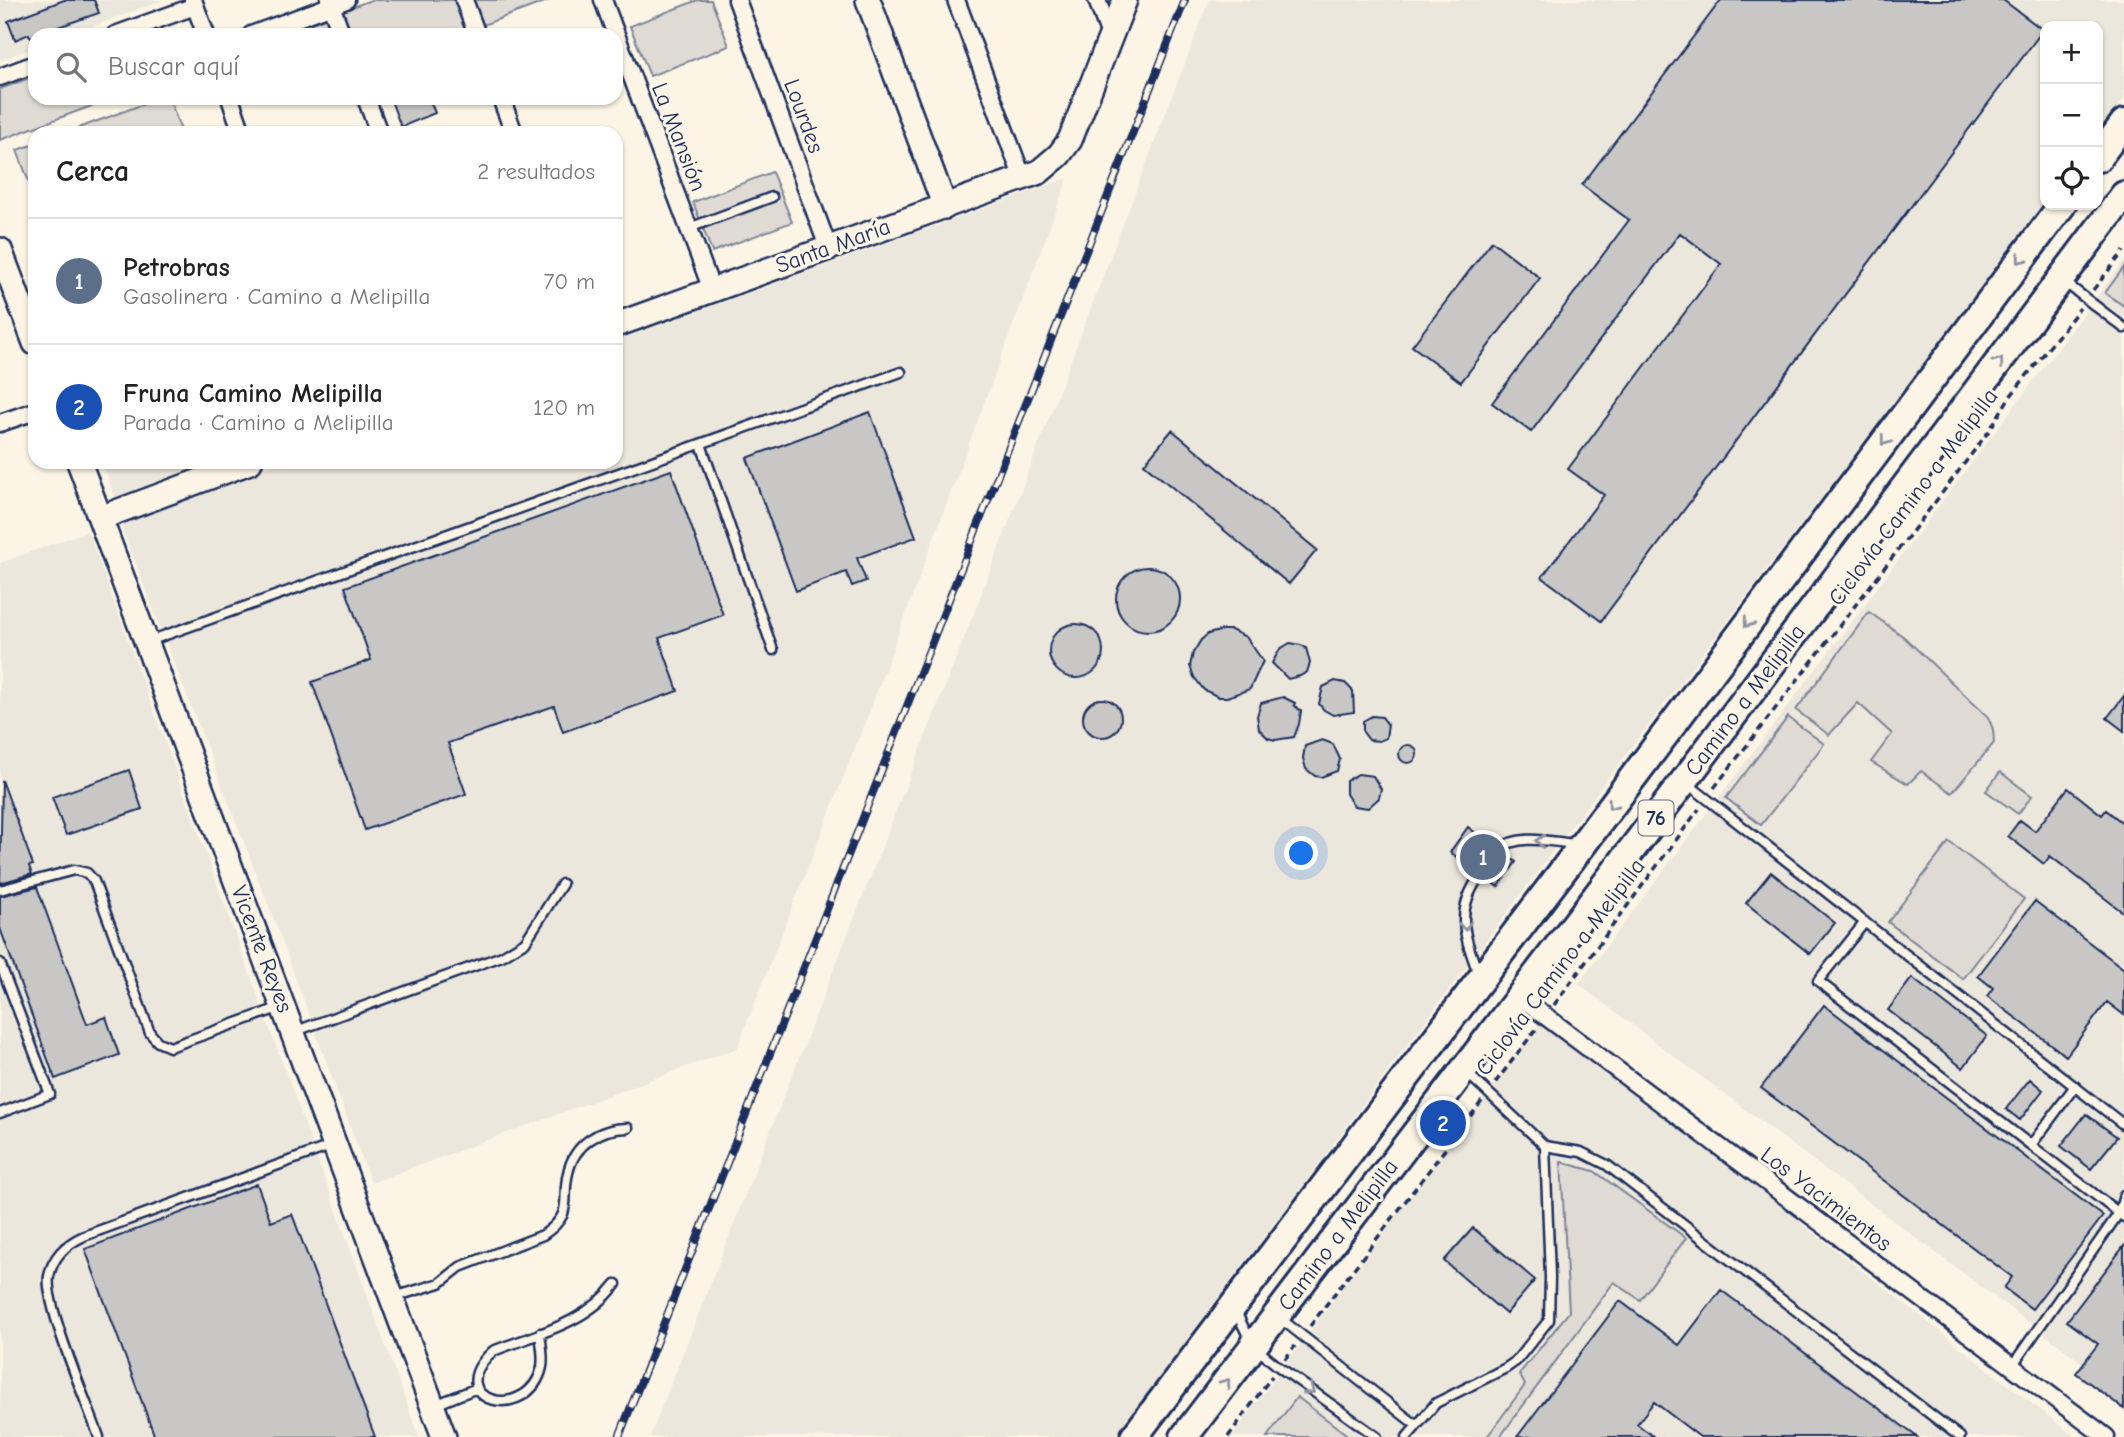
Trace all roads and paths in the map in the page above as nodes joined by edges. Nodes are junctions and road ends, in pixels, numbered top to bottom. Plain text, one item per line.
1 (464, 0) edge
2 (603, 0) edge
3 (737, 0) edge
4 (869, 0) edge
5 (956, 0) edge
6 (1097, 0) edge
7 (1125, 0) edge
8 (336, 2) edge
9 (194, 3) edge
10 (132, 28) edge
11 (203, 28) edge
12 (269, 28) edge
13 (341, 28) edge
14 (474, 28) edge
15 (614, 28) edge
16 (1111, 38) junction
17 (623, 53) edge
18 (28, 67) edge
19 (0, 77) edge
20 (233, 105) edge
21 (369, 105) edge
22 (503, 105) edge
23 (2124, 123) edge
24 (240, 126) edge
25 (376, 126) edge
26 (511, 126) edge
27 (2103, 151) edge
28 (1023, 179) junction
29 (2124, 195) edge
30 (772, 197) dead end
31 (945, 207) junction
32 (2058, 210) edge
33 (689, 228) junction
34 (828, 247) junction
35 (0, 250) edge
36 (2124, 251) edge
37 (2061, 279) junction
38 (712, 290) junction
39 (2086, 299) junction
40 (623, 323) edge
41 (28, 324) edge
42 (2124, 328) edge
43 (901, 372) dead end
44 (28, 414) edge
45 (0, 424) edge
46 (701, 444) junction
47 (82, 469) edge
48 (231, 469) edge
49 (100, 518) junction
50 (1819, 529) junction
51 (1853, 556) junction
52 (146, 642) junction
53 (773, 650) dead end
54 (1684, 781) junction
55 (1706, 799) junction
56 (1583, 844) junction
57 (1499, 849) dead end
58 (1480, 874) dead end
59 (562, 884) dead end
60 (0, 890) edge
61 (1865, 922) junction
62 (0, 963) edge
63 (1480, 980) junction
64 (1520, 997) junction
65 (283, 1006) junction
66 (1546, 1017) junction
67 (293, 1032) junction
68 (1464, 1070) junction
69 (2075, 1086) junction
70 (1488, 1093) junction
71 (0, 1113) edge
72 (2124, 1125) edge
73 (628, 1128) dead end
74 (334, 1144) junction
75 (2031, 1145) junction
76 (1545, 1146) junction
77 (2124, 1195) edge
78 (2121, 1215) edge
79 (617, 1284) dead end
80 (391, 1298) junction
81 (1233, 1306) junction
82 (1277, 1316) junction
83 (540, 1334) junction
84 (1302, 1337) junction
85 (1253, 1346) junction
86 (2012, 1366) junction
87 (1279, 1367) junction
88 (477, 1388) junction
89 (432, 1406) junction
90 (1416, 1425) junction
91 (99, 1437) edge
92 (444, 1437) edge
93 (1134, 1437) edge
94 (1184, 1437) edge
95 (1228, 1437) edge
96 (1377, 1437) edge
97 (1407, 1437) edge
98 (1960, 1437) edge
99 (2106, 1437) edge

1 - 14 street
2 - 15 street, La Mansión
3 - 34 street, Lourdes
4 - 31 street
5 - 28 street
6 - 16 street
7 - 16 street
8 - 12 street
8 - 13 street
9 - 10 street
9 - 11 street
16 - 28 street, Santa María
17 - 33 street, La Mansión
18 - 19 street
20 - 24 street
21 - 25 street
22 - 26 street
23 - 27 main road
28 - 31 street, Santa María
29 - 37 main road, Camino a Melipilla / 76
30 - 33 lane
31 - 34 street, Santa María
32 -> 50 main road, Camino a Melipilla / 76
33 - 38 street, La Mansión
34 - 38 street, Santa María
35 - 41 street
36 - 39 path, Ciclovía Camino a Melipilla
37 - 39 lane
51 -> 37 main road, Camino a Melipilla / 76
38 - 40 street, Santa María
39 - 42 lane
39 - 55 path, Ciclovía Camino a Melipilla
43 - 46 lane
44 - 45 street
46 - 52 lane
46 - 53 lane
47 - 49 street, Vicente Reyes
48 - 49 street
49 - 52 street, Vicente Reyes
50 - 51 main road
50 -> 56 main road, Camino a Melipilla / 76
51 - 54 main road, Camino a Melipilla / 76
52 - 65 street, Vicente Reyes
54 - 55 lane
54 - 64 main road, Camino a Melipilla / 76
55 - 61 lane
55 - 66 path, Ciclovía Camino a Melipilla
56 -> 57 lane
56 - 63 main road, Camino a Melipilla / 76
58 -> 63 lane
59 - 67 lane
60 - 65 lane
61 - 69 lane
61 - 75 lane
62 - 71 lane
63 - 81 main road, Camino a Melipilla / 76
64 - 66 street, Los Yacimientos
64 - 68 main road, Camino a Melipilla / 76
65 - 67 street, Vicente Reyes
66 - 70 path, Ciclovía Camino a Melipilla
66 - 86 street, Los Yacimientos
67 - 74 street, Vicente Reyes
68 - 70 lane
68 - 82 main road, Camino a Melipilla / 76
69 - 72 lane
69 - 75 lane
70 - 76 lane
70 - 84 path, Ciclovía Camino a Melipilla
73 - 80 lane
74 - 80 street, Vicente Reyes
74 - 91 lane
75 - 78 lane
76 - 90 lane
76 - 98 lane
77 - 78 lane
78 - 86 lane
79 - 83 lane
80 - 89 street, Vicente Reyes
81 - 85 lane
81 - 93 main road, Camino a Melipilla / 76
82 - 84 lane
82 - 85 main road, Camino a Melipilla / 76
83 - 88 lane
83 - 88 lane
84 - 87 path, Ciclovía Camino a Melipilla
84 - 90 lane
85 - 87 lane
94 -> 85 main road, Camino a Melipilla / 76
86 - 99 street, Los Yacimientos
87 - 95 path, Ciclovía Camino a Melipilla
87 -> 96 lane
88 - 89 lane
89 - 92 street, Vicente Reyes
90 - 97 lane

